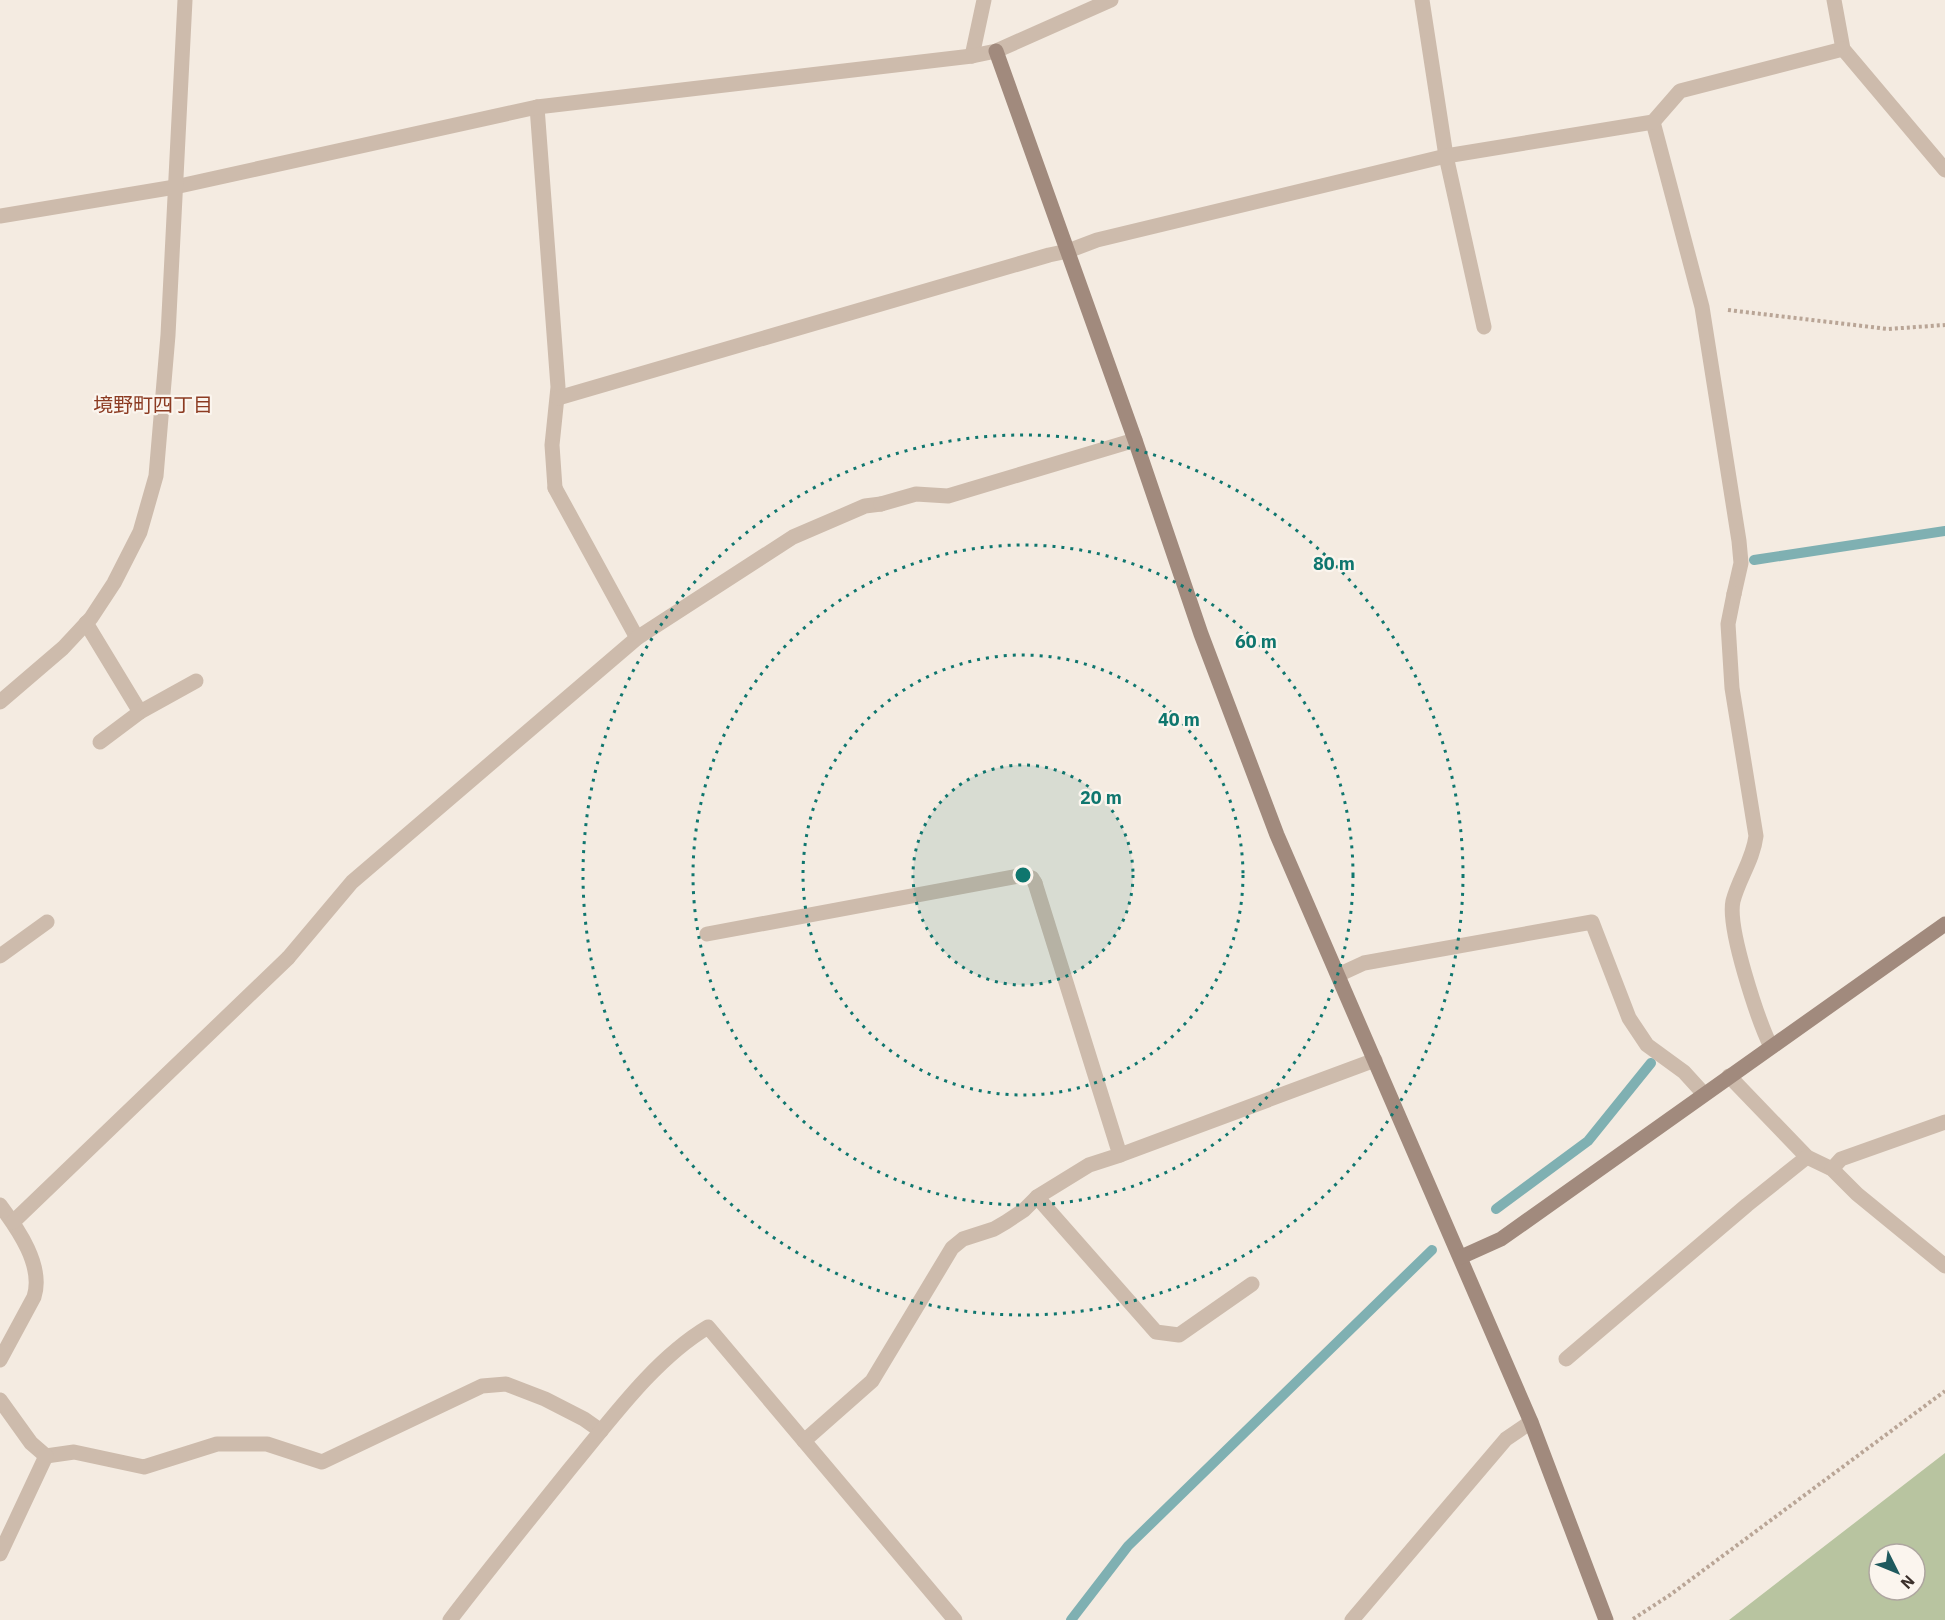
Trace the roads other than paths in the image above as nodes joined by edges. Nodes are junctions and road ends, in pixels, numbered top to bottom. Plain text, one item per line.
1 (185, 0) edge
2 (984, 0) edge
3 (1111, 0) edge
4 (1422, 0) edge
5 (1833, 0) edge
6 (1843, 49) junction
7 (996, 51) junction
8 (972, 56) junction
9 (537, 107) junction
10 (1653, 122) junction
11 (1446, 156) junction
12 (1945, 170) edge
13 (175, 187) junction
14 (0, 216) edge
15 (1068, 251) junction
16 (1484, 327) dead end
17 (558, 398) junction
18 (1135, 440) junction
19 (86, 623) junction
20 (637, 638) junction
21 (196, 681) dead end
22 (0, 702) edge
23 (140, 712) junction
24 (100, 742) dead end
25 (47, 922) dead end
26 (1945, 924) edge
27 (707, 934) dead end
28 (0, 956) edge
29 (1338, 975) junction
30 (1771, 1047) junction
31 (1375, 1060) junction
32 (1729, 1076) junction
33 (1704, 1094) junction
34 (1945, 1122) edge
35 (1120, 1155) junction
36 (1807, 1157) junction
37 (1832, 1169) junction
38 (1037, 1197) junction
39 (0, 1205) edge
40 (13, 1222) junction
41 (1461, 1257) junction
42 (1945, 1266) edge
43 (1252, 1284) dead end
44 (1566, 1359) dead end
45 (0, 1360) edge
46 (0, 1400) edge
47 (1531, 1422) junction
48 (601, 1431) junction
49 (804, 1441) junction
50 (46, 1456) junction
51 (0, 1554) edge
52 (450, 1620) edge
53 (955, 1620) edge
54 (1352, 1620) edge
55 (1606, 1620) edge

1 - 13 street
2 - 8 street
3 - 7 street
4 - 11 street
5 - 6 street
6 - 10 street
6 - 12 street
7 - 8 street
7 - 15 street
8 - 9 street
9 - 13 street
9 - 17 street
10 - 11 street
10 - 30 street
11 - 15 street
11 - 16 street
13 - 14 street
13 - 19 street
15 - 17 street
15 - 18 street
17 - 20 street
18 - 20 street
18 - 29 street
19 - 22 street
19 - 23 street
20 - 40 street
21 - 23 street
23 - 24 street
25 - 28 street
26 - 30 street
27 - 35 street
29 - 31 street
29 - 33 street
30 - 32 street
31 - 35 street
31 - 41 street
32 - 33 street
32 - 36 street
33 - 41 street
34 - 37 street
35 - 38 street
36 - 37 street
36 - 44 street
37 - 42 street
38 - 43 street
38 - 49 street
39 - 40 street
40 - 45 street
41 - 47 street
46 - 50 street
47 - 54 street
47 - 55 street
48 - 49 street
48 - 50 street
48 - 52 street
49 - 53 street
50 - 51 street

